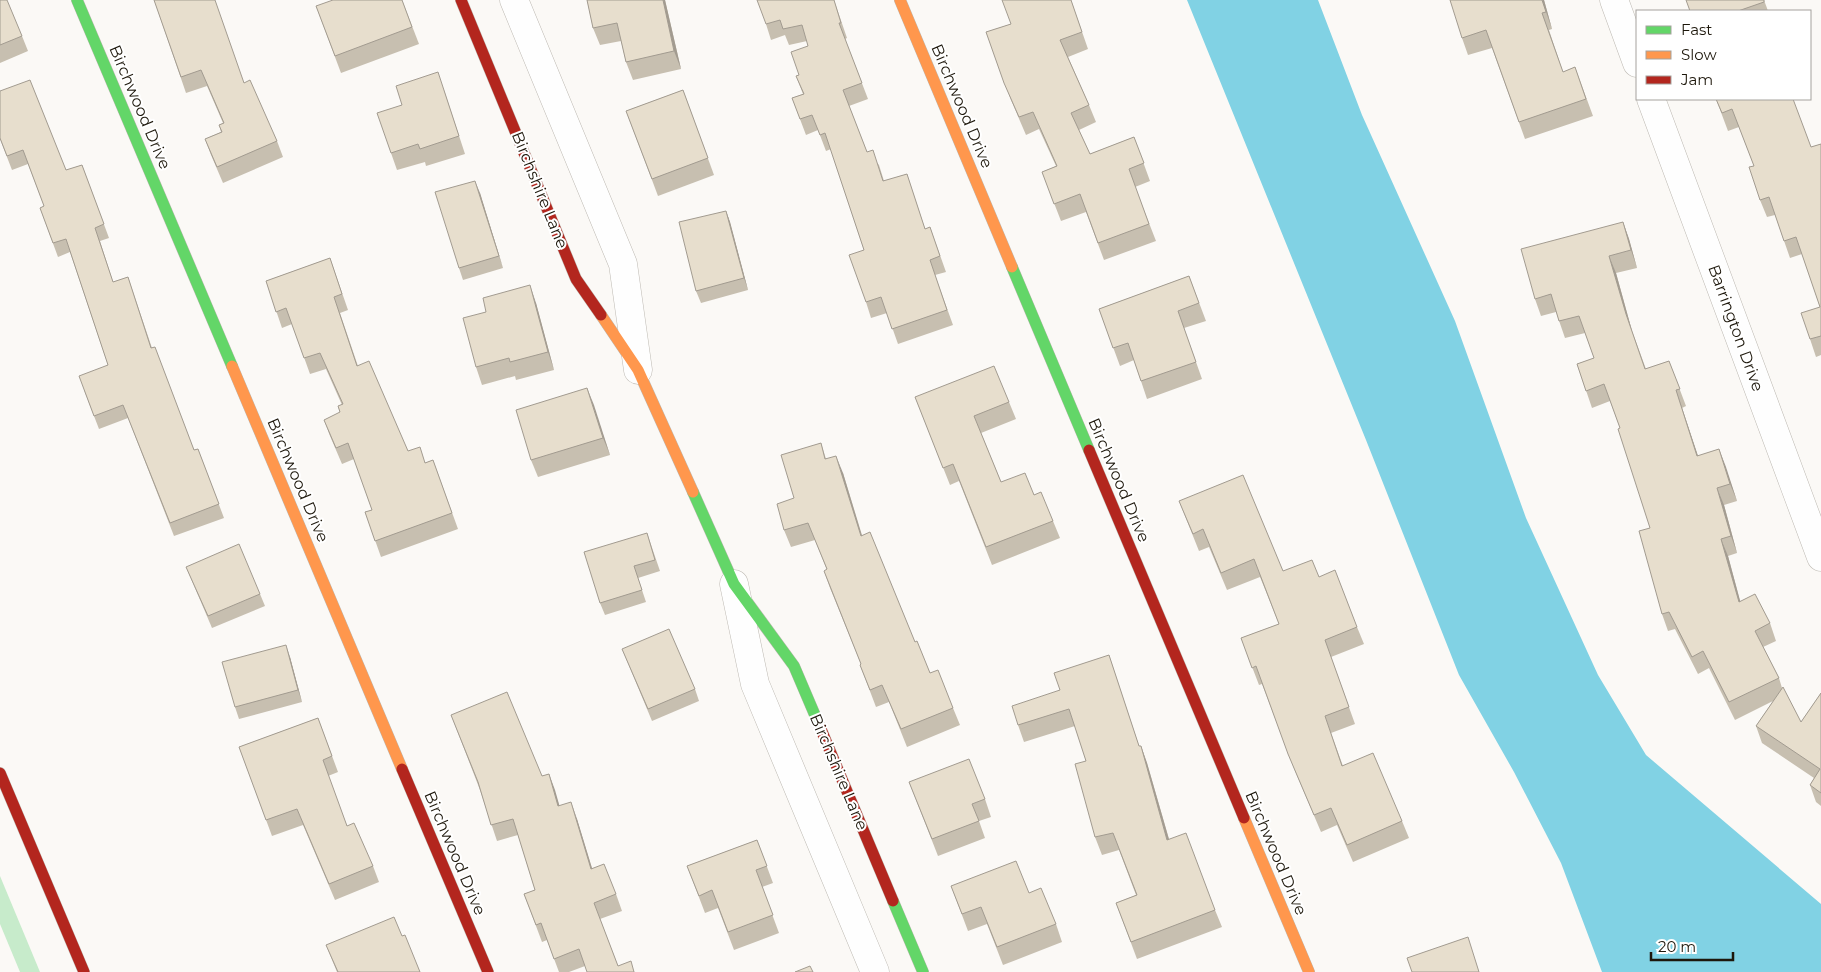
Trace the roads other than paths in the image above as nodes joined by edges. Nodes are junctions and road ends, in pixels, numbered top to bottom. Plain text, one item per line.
1 (77, 0) edge
2 (461, 0) edge
3 (514, 0) edge
4 (900, 0) edge
5 (1614, 0) edge
6 (1636, 59) edge
7 (1651, 100) edge
8 (638, 370) junction
9 (1821, 557) edge
10 (734, 584) junction
11 (0, 773) edge
12 (84, 972) edge
13 (488, 972) edge
14 (875, 972) edge
15 (923, 972) edge
16 (1309, 972) edge

1 - 13 main road, Birchwood Drive
2 - 8 main road, Birchshire Lane
3 - 8 street, Birchshire Lane
4 - 16 main road, Birchwood Drive
5 - 6 street
7 - 9 street, Barrington Drive
8 - 10 main road, Birchshire Lane
10 - 14 street, Birchshire Lane
10 - 15 main road, Birchshire Lane
11 - 12 main road

